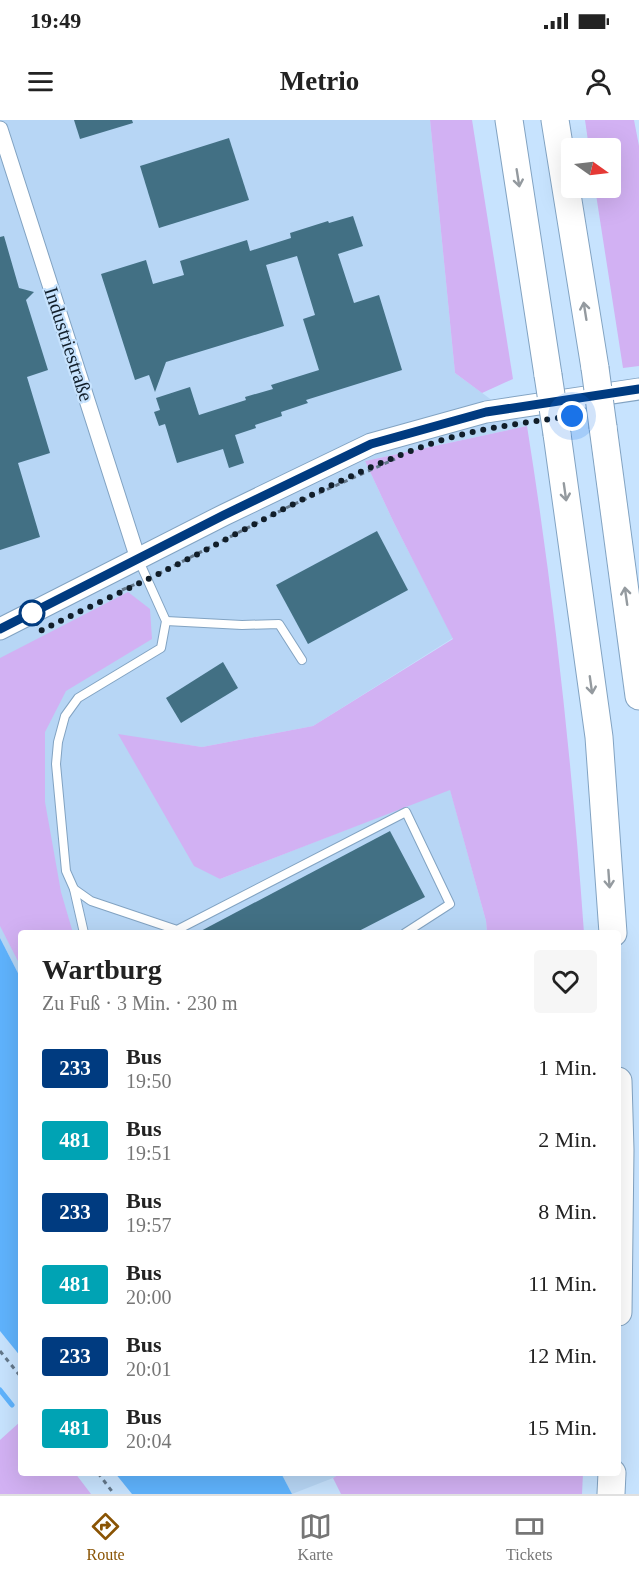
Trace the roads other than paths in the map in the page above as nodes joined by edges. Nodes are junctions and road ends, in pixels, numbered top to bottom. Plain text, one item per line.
1 (509, 120) edge
2 (555, 120) edge
3 (0, 129) edge
4 (639, 388) edge
5 (138, 559) junction
6 (166, 621) junction
7 (0, 629) edge
8 (302, 660) dead end
9 (639, 696) edge
10 (74, 889) junction
11 (83, 930) edge
12 (177, 930) edge
13 (177, 930) edge
14 (410, 930) edge
15 (613, 930) edge
16 (612, 1476) edge
17 (611, 1494) edge

1 -> 15 highway, bridge
9 -> 2 highway, bridge
3 - 5 street, Industriestraße
4 - 5 main road
5 - 6 lane
5 - 7 main road
6 - 8 lane
6 - 10 lane
10 - 11 lane
10 - 13 lane
12 - 14 lane
16 - 17 highway

